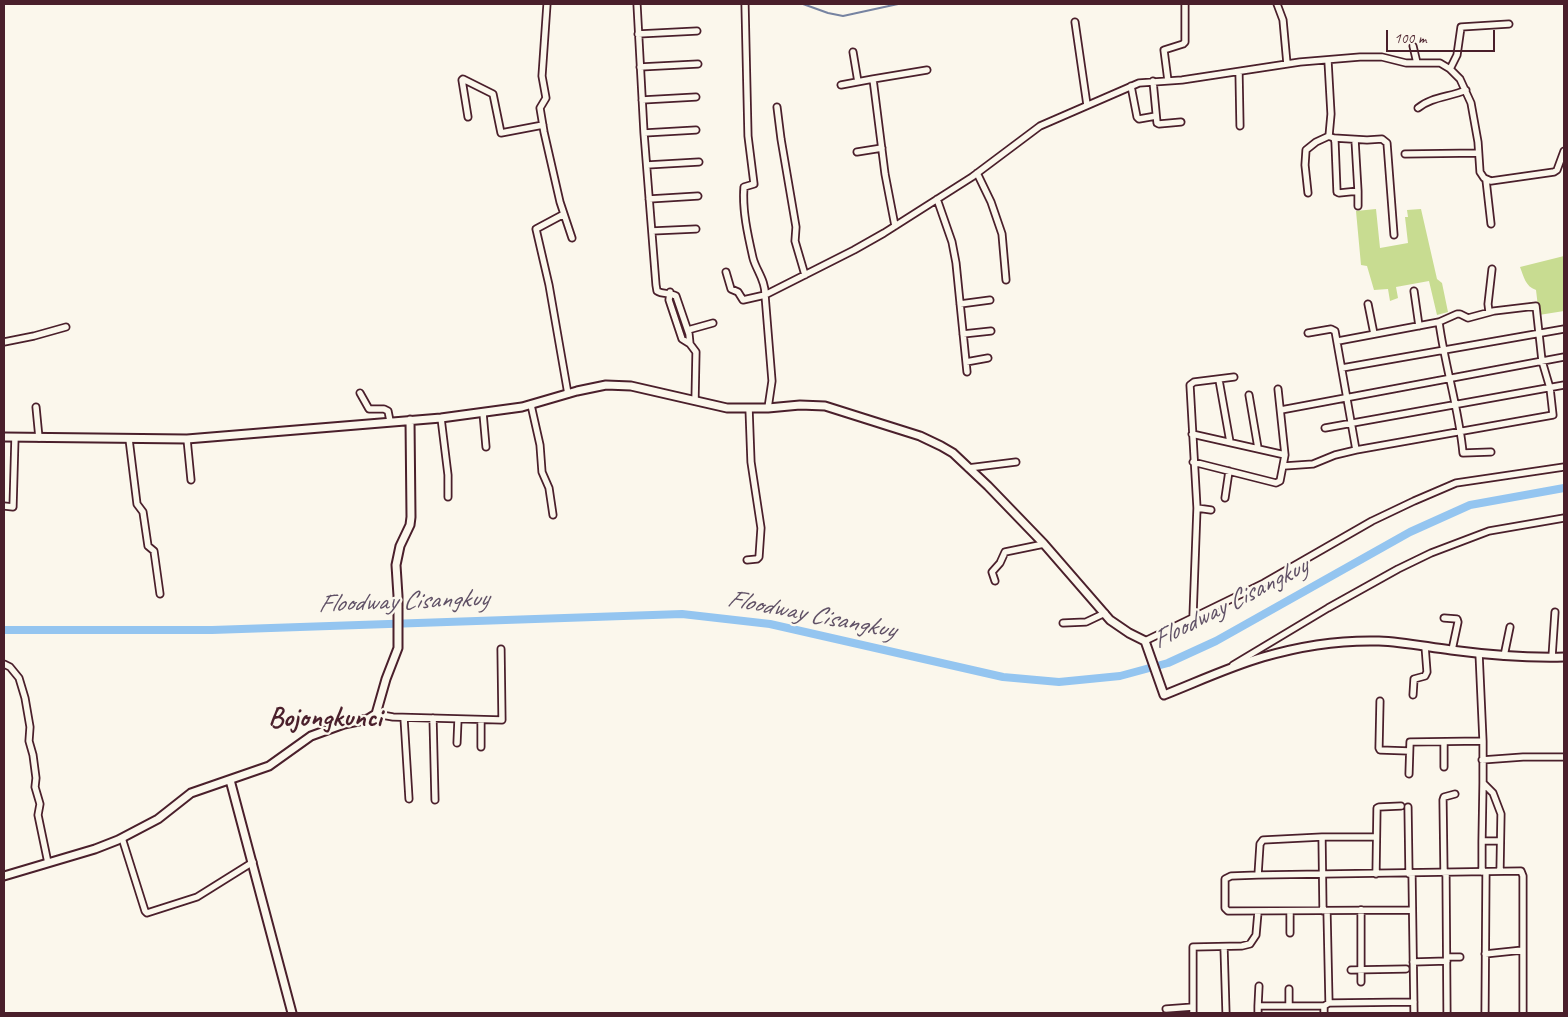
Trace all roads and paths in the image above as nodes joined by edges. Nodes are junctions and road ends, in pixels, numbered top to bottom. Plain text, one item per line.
1 (547, 4) edge
2 (637, 4) edge
3 (744, 4) edge
4 (1277, 4) edge
5 (1185, 5) dead end
6 (1075, 22) dead end
7 (1509, 24) dead end
8 (697, 31) dead end
9 (638, 34) junction
10 (1413, 46) dead end
11 (854, 52) dead end
12 (1328, 61) junction
13 (1417, 63) junction
14 (698, 64) dead end
15 (1287, 64) junction
16 (640, 67) junction
17 (1450, 69) junction
18 (927, 70) dead end
19 (1239, 72) junction
20 (873, 79) junction
21 (1168, 80) junction
22 (1153, 81) junction
23 (858, 82) junction
24 (841, 86) dead end
25 (1131, 86) junction
26 (1466, 90) junction
27 (696, 96) dead end
28 (642, 100) junction
29 (1087, 105) junction
30 (777, 107) dead end
31 (1418, 108) dead end
32 (1156, 116) junction
33 (468, 117) dead end
34 (1181, 122) dead end
35 (543, 125) junction
36 (1240, 126) dead end
37 (696, 130) dead end
38 (644, 133) junction
39 (1331, 137) junction
40 (1355, 140) junction
41 (882, 148) junction
42 (1564, 151) edge
43 (857, 152) dead end
44 (1478, 153) junction
45 (1405, 154) dead end
46 (699, 162) dead end
47 (647, 165) junction
48 (977, 173) junction
49 (1486, 180) junction
50 (1358, 191) junction
51 (1308, 193) dead end
52 (698, 196) dead end
53 (649, 199) junction
54 (937, 199) junction
55 (1358, 206) dead end
56 (564, 214) junction
57 (1492, 224) dead end
58 (895, 226) junction
59 (696, 229) dead end
60 (652, 231) junction
61 (1394, 236) dead end
62 (572, 238) dead end
63 (1492, 269) dead end
64 (726, 272) dead end
65 (804, 275) junction
66 (1006, 280) dead end
67 (1414, 291) dead end
68 (670, 292) junction
69 (765, 295) junction
70 (990, 300) dead end
71 (960, 304) junction
72 (1368, 304) dead end
73 (1490, 312) junction
74 (1439, 322) junction
75 (713, 323) dead end
76 (1419, 326) junction
77 (66, 327) dead end
78 (1564, 329) edge
79 (688, 330) junction
80 (991, 331) dead end
81 (1308, 333) dead end
82 (1539, 333) junction
83 (963, 334) junction
84 (1374, 334) junction
85 (1338, 341) junction
86 (4, 342) edge
87 (690, 344) junction
88 (1443, 350) junction
89 (1564, 357) edge
90 (988, 358) dead end
91 (1542, 361) junction
92 (966, 362) junction
93 (1342, 368) junction
94 (967, 372) dead end
95 (1234, 377) dead end
96 (1451, 378) junction
97 (1219, 380) junction
98 (1564, 385) edge
99 (1550, 388) junction
100 (1278, 389) dead end
101 (360, 394) dead end
102 (568, 394) junction
103 (1249, 394) dead end
104 (1347, 396) junction
105 (695, 401) junction
106 (1456, 405) junction
107 (531, 406) junction
108 (36, 408) dead end
109 (749, 408) junction
110 (768, 408) junction
111 (1281, 410) junction
112 (484, 413) junction
113 (441, 418) junction
114 (410, 420) junction
115 (390, 421) junction
116 (1351, 423) junction
117 (1325, 428) dead end
118 (1461, 430) junction
119 (1192, 434) junction
120 (4, 437) edge
121 (15, 438) junction
122 (40, 438) junction
123 (129, 439) junction
124 (187, 439) junction
125 (1230, 442) junction
126 (486, 447) dead end
127 (1258, 448) junction
128 (1356, 450) junction
129 (1491, 452) dead end
130 (1285, 455) junction
131 (1016, 462) dead end
132 (1193, 462) junction
133 (1284, 466) junction
134 (1564, 467) edge
135 (968, 468) junction
136 (1229, 471) junction
137 (191, 480) dead end
138 (448, 497) dead end
139 (1225, 498) dead end
140 (4, 506) edge
141 (1196, 508) junction
142 (1211, 510) dead end
143 (553, 515) dead end
144 (1564, 518) edge
145 (1044, 544) junction
146 (747, 560) dead end
147 (996, 581) dead end
148 (160, 594) dead end
149 (1555, 612) dead end
150 (1104, 614) junction
151 (1193, 616) junction
152 (1444, 618) dead end
153 (1063, 624) dead end
154 (1510, 627) dead end
155 (1146, 644) junction
156 (1424, 646) junction
157 (501, 649) dead end
158 (1452, 650) junction
159 (1479, 653) junction
160 (1504, 656) junction
161 (1552, 657) junction
162 (1564, 657) edge
163 (4, 664) edge
164 (1224, 670) junction
165 (1413, 695) dead end
166 (1380, 701) dead end
167 (376, 714) junction
168 (404, 718) junction
169 (432, 718) junction
170 (458, 719) junction
171 (481, 720) junction
172 (1483, 741) junction
173 (1444, 742) junction
174 (457, 743) dead end
175 (481, 747) dead end
176 (1410, 751) junction
177 (1564, 757) edge
178 (1482, 760) junction
179 (1444, 767) dead end
180 (1409, 774) dead end
181 (230, 780) junction
182 (1482, 783) junction
183 (1455, 794) dead end
184 (409, 799) dead end
185 (435, 800) dead end
186 (1401, 806) dead end
187 (1408, 806) dead end
188 (1322, 837) junction
189 (1376, 837) junction
190 (122, 838) junction
191 (1500, 841) junction
192 (1482, 842) junction
193 (253, 862) junction
194 (48, 863) junction
195 (1500, 871) junction
196 (1484, 872) junction
197 (1323, 873) junction
198 (1445, 873) junction
199 (1258, 874) junction
200 (1376, 874) junction
201 (1410, 874) junction
202 (4, 876) edge
203 (1361, 910) junction
204 (1412, 910) junction
205 (1290, 911) junction
206 (1325, 911) junction
207 (1258, 912) junction
208 (1290, 933) dead end
209 (1224, 947) junction
210 (1523, 950) junction
211 (1486, 954) junction
212 (1460, 957) dead end
213 (1447, 959) junction
214 (1413, 962) junction
215 (1360, 969) junction
216 (1406, 969) dead end
217 (1351, 970) dead end
218 (1361, 982) dead end
219 (1259, 986) dead end
220 (1289, 989) dead end
221 (1414, 1002) junction
222 (1326, 1004) junction
223 (1258, 1006) junction
224 (1289, 1006) junction
225 (1166, 1009) dead end
226 (1193, 1010) edge
227 (292, 1013) edge
228 (1226, 1013) edge
229 (1258, 1013) edge
230 (1324, 1013) edge
231 (1414, 1013) edge
232 (1447, 1013) edge
233 (1485, 1013) edge
234 (1523, 1013) edge

1 - 35 street
2 - 9 street
3 - 69 street
4 - 15 street
5 - 21 street
6 - 29 street
7 - 17 street
8 - 9 street
9 - 16 street
10 - 13 street
11 - 23 street
12 - 13 street
12 - 15 street
12 - 39 street
13 - 17 street
14 - 16 street
15 - 19 street
16 - 28 street
17 - 26 street
18 - 20 street
19 - 21 street
19 - 36 street
20 - 23 street
20 - 41 street
21 - 22 street
22 - 25 street
22 - 32 street
23 - 24 street
25 - 29 street
25 - 32 street
26 - 31 street
26 - 44 street
27 - 28 street
28 - 38 street
29 - 48 street
30 - 65 street
32 - 34 street
33 - 35 street
35 - 56 street
37 - 38 street
38 - 47 street
39 - 40 street
39 - 50 street
39 - 51 street
40 - 50 street
40 - 61 street
41 - 43 street
41 - 58 street
42 - 49 street
44 - 45 street
44 - 49 street
46 - 47 street
47 - 53 street
48 - 54 street
48 - 66 street
49 - 57 street
50 - 55 street
52 - 53 street
53 - 60 street
54 - 58 street
54 - 71 street
56 - 62 street
56 - 102 street
58 - 65 street
59 - 60 street
60 - 68 street
63 - 73 street
64 - 69 street
65 - 69 street
67 - 76 street
68 - 79 street
68 - 87 street
69 - 110 street
70 - 71 street
71 - 83 street
72 - 84 street
73 - 74 street
73 - 82 street
74 - 76 street
74 - 88 street
75 - 79 street
76 - 84 street
77 - 86 street
78 - 82 street
79 - 87 street
80 - 83 street
81 - 85 street
82 - 88 street
82 - 91 street
83 - 92 street
84 - 85 street
85 - 93 street
87 - 105 street
88 - 93 street
88 - 96 street
89 - 91 street
90 - 92 street
91 - 96 street
91 - 99 street
92 - 94 street
93 - 104 street
95 - 97 street
96 - 104 street
96 - 106 street
97 - 119 street
97 - 125 street
98 - 99 street
99 - 106 street
99 - 118 street
100 - 111 street
101 - 115 street
102 - 105 street
102 - 107 street
103 - 127 street
104 - 111 street
104 - 116 street
105 - 109 street
106 - 116 street
106 - 118 street
107 - 112 street
107 - 143 street
108 - 122 street
109 - 110 street
109 - 146 street
110 - 135 street
111 - 130 street
112 - 113 street
112 - 126 street
113 - 114 street
113 - 138 street
114 - 115 street
114 - 167 street
115 - 124 street
116 - 117 street
116 - 128 street
118 - 128 street
118 - 129 street
119 - 125 street
119 - 132 street
120 - 121 street
121 - 122 street
121 - 140 street
122 - 123 street
123 - 124 street
123 - 148 street
124 - 137 street
125 - 127 street
127 - 130 street
128 - 133 street
130 - 133 street
131 - 135 street
132 - 136 street
132 - 141 street
133 - 136 street
134 - 151 street
135 - 145 street
136 - 139 street
141 - 142 street
141 - 151 street
144 - 164 street
145 - 147 street
145 - 150 street
149 - 161 street
150 - 153 street
150 - 155 street
151 - 155 street
152 - 158 street
154 - 160 street
155 - 164 street
156 - 158 street
156 - 164 street
156 - 165 street
157 - 171 street
158 - 159 street
159 - 160 street
159 - 172 street
160 - 161 street
161 - 162 street
163 - 194 street
166 - 176 street
167 - 168 street
167 - 181 street
168 - 169 street
168 - 184 street
169 - 170 street
169 - 185 street
170 - 171 street
170 - 174 street
171 - 175 street
172 - 173 street
172 - 178 street
173 - 176 street
173 - 179 street
176 - 180 street
177 - 178 street
178 - 182 street
181 - 190 street
181 - 193 street
182 - 191 street
182 - 192 street
183 - 198 street
186 - 189 street
187 - 201 street
188 - 189 street
188 - 197 street
188 - 199 street
189 - 200 street
190 - 193 street
190 - 194 street
191 - 192 street
191 - 195 street
192 - 196 street
193 - 227 street
194 - 202 street
195 - 196 street
195 - 210 street
196 - 198 street
196 - 211 street
197 - 199 street
197 - 200 street
197 - 206 street
198 - 201 street
198 - 213 street
199 - 207 street
200 - 201 street
201 - 204 street
203 - 204 street
203 - 206 street
203 - 215 street
204 - 214 street
205 - 206 street
205 - 207 street
205 - 208 street
206 - 222 street
207 - 209 street
209 - 226 street
209 - 228 street
210 - 211 street
210 - 234 street
211 - 233 street
212 - 213 street
213 - 214 street
213 - 232 street
214 - 221 street
215 - 216 street
215 - 217 street
215 - 218 street
219 - 223 street
220 - 224 street
221 - 222 street
221 - 231 street
222 - 224 street
222 - 230 street
223 - 224 street
223 - 229 street
225 - 226 street

